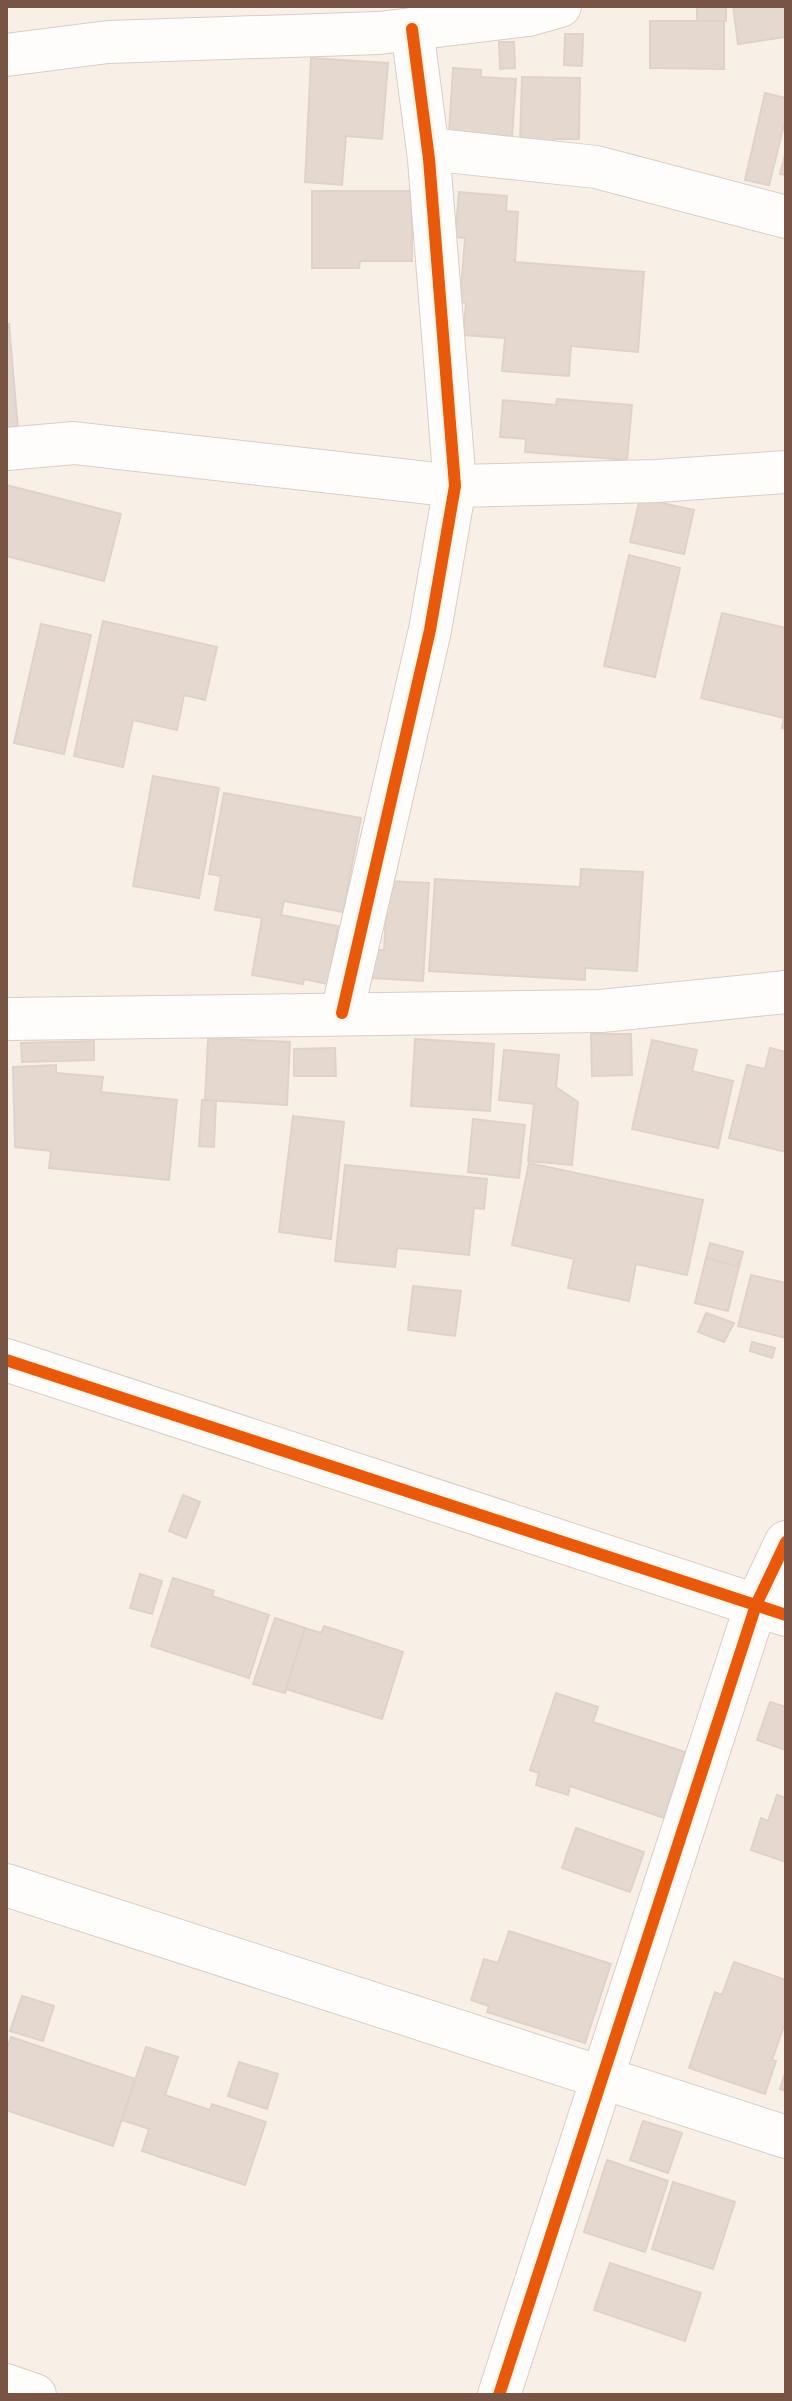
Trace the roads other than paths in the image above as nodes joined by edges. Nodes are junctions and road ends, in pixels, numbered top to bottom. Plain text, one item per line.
1 (560, 6) edge
2 (391, 23) edge
3 (6, 55) edge
4 (428, 149) junction
5 (786, 217) edge
6 (6, 449) edge
7 (786, 472) edge
8 (455, 486) junction
9 (786, 992) edge
10 (342, 1013) junction
11 (6, 1019) edge
12 (6, 1360) edge
13 (786, 1542) edge
14 (771, 1610) edge
15 (6, 1885) edge
16 (602, 2078) junction
17 (786, 2137) edge
18 (6, 2385) edge
19 (35, 2395) edge
20 (499, 2395) edge

1 - 2 street
2 - 3 street
2 - 4 street
4 - 5 street
4 - 8 street
6 - 8 street
7 - 8 street
8 - 10 street
9 - 10 street
10 - 11 street
12 - 14 street
13 - 14 street
14 - 16 street
15 - 16 street
16 - 17 street
16 - 20 street
18 - 19 street

